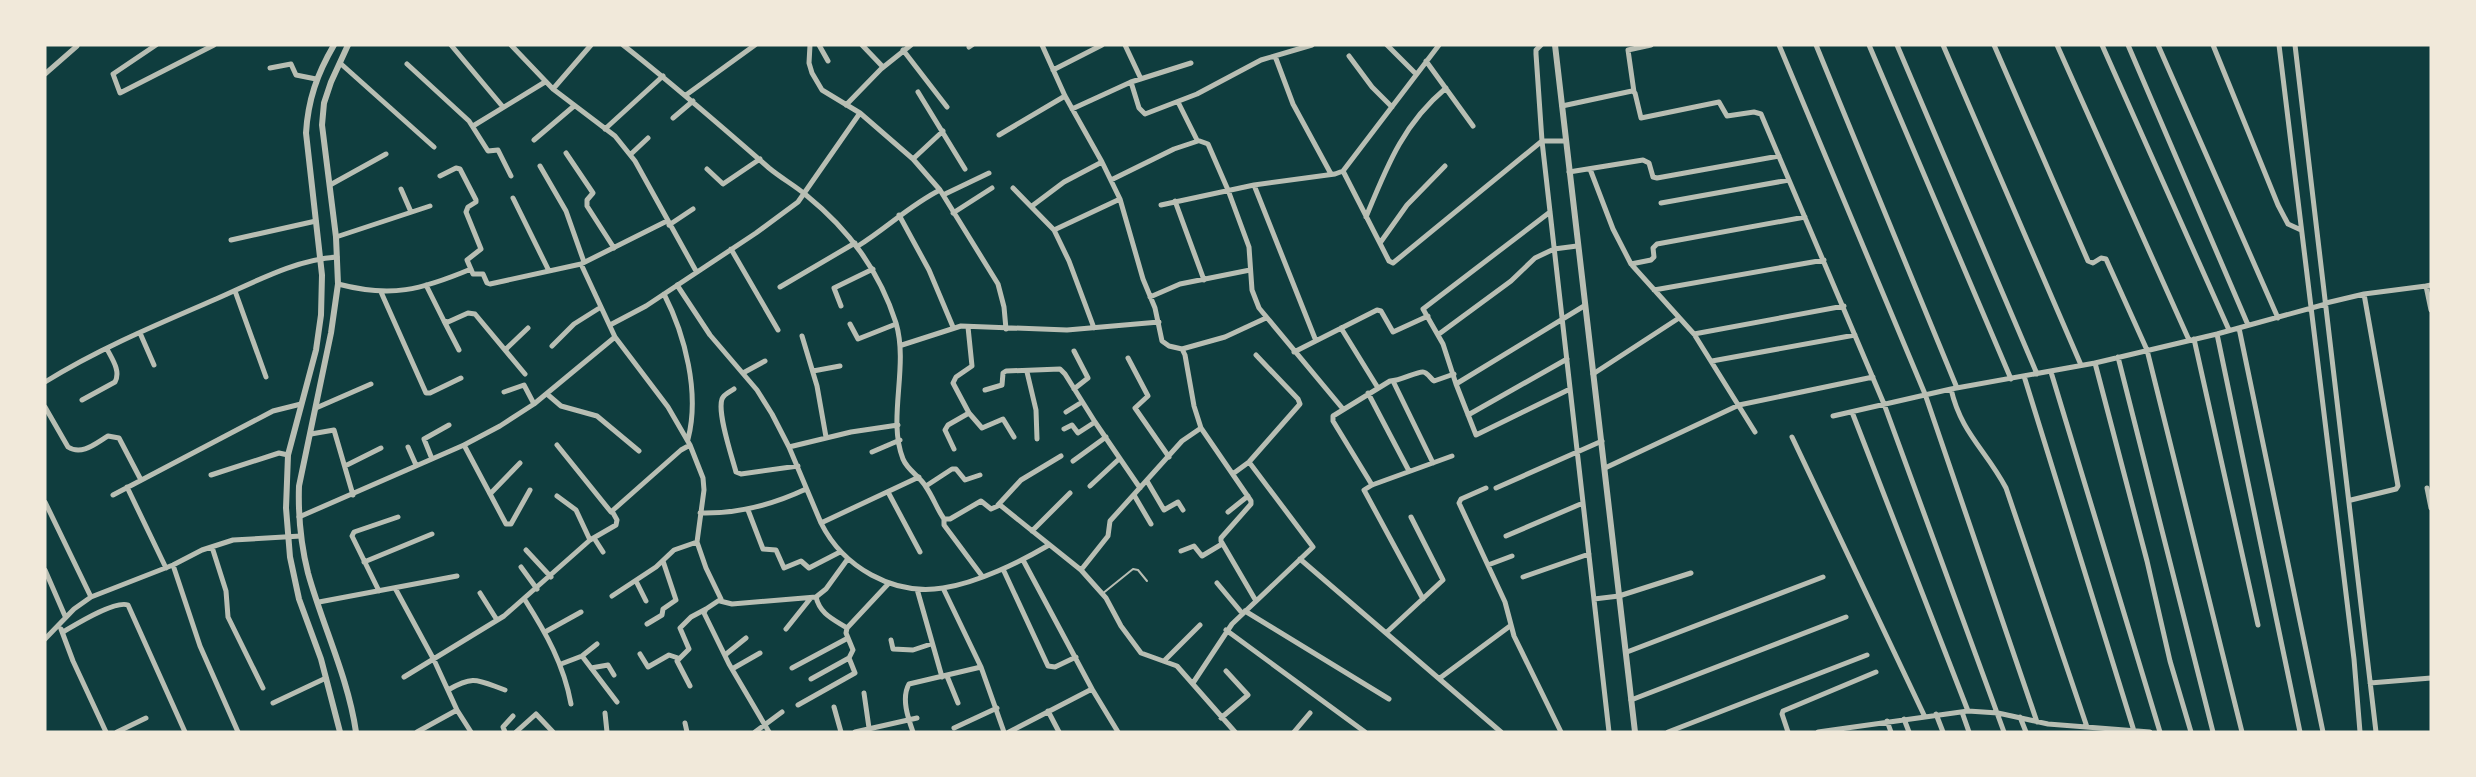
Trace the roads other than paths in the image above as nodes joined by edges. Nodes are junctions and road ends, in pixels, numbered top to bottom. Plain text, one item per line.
1 (156, 45) edge
2 (214, 45) edge
3 (333, 45) edge
4 (348, 45) edge
5 (451, 45) edge
6 (512, 45) edge
7 (591, 45) edge
8 (623, 45) edge
9 (755, 45) edge
10 (810, 45) edge
11 (819, 45) edge
12 (862, 45) edge
13 (911, 45) edge
14 (1042, 45) edge
15 (1102, 45) edge
16 (1125, 45) edge
17 (1312, 45) edge
18 (1387, 45) edge
19 (1439, 45) edge
20 (1541, 45) edge
21 (1555, 45) edge
22 (1652, 45) edge
23 (1779, 45) edge
24 (1816, 45) edge
25 (1869, 45) edge
26 (1898, 45) edge
27 (1943, 45) edge
28 (1994, 45) edge
29 (2057, 45) edge
30 (2102, 45) edge
31 (2128, 45) edge
32 (2158, 45) edge
33 (2213, 45) edge
34 (2279, 45) edge
35 (2295, 45) edge
36 (77, 46) edge
37 (903, 50) junction
38 (345, 52) junction
39 (1275, 56) junction
40 (1349, 56) dead end
41 (828, 61) dead end
42 (1426, 61) junction
43 (340, 63) junction
44 (1191, 63) dead end
45 (407, 64) dead end
46 (883, 67) junction
47 (270, 68) dead end
48 (1053, 70) junction
49 (45, 74) edge
50 (1416, 74) junction
51 (663, 76) junction
52 (1141, 79) junction
53 (315, 80) junction
54 (545, 82) junction
55 (1131, 82) junction
56 (1446, 88) junction
57 (553, 89) junction
58 (918, 92) dead end
59 (1634, 92) junction
60 (686, 95) junction
61 (1065, 96) junction
62 (693, 100) junction
63 (1178, 102) junction
64 (846, 105) junction
65 (574, 106) junction
66 (1562, 106) junction
67 (503, 107) junction
68 (946, 107) dead end
69 (1392, 107) junction
70 (1072, 109) junction
71 (860, 113) junction
72 (673, 118) dead end
73 (473, 126) junction
74 (1473, 126) dead end
75 (605, 129) junction
76 (943, 131) junction
77 (999, 135) dead end
78 (648, 138) dead end
79 (534, 140) dead end
80 (1198, 141) junction
81 (1542, 141) junction
82 (1566, 141) junction
83 (434, 147) dead end
84 (566, 153) dead end
85 (386, 154) dead end
86 (631, 154) junction
87 (1779, 156) junction
88 (760, 159) junction
89 (913, 159) junction
90 (1102, 162) junction
91 (1444, 165) dead end
92 (540, 166) dead end
93 (707, 169) dead end
94 (1590, 169) junction
95 (965, 170) dead end
96 (1343, 171) junction
97 (1569, 172) junction
98 (989, 173) dead end
99 (1331, 174) junction
100 (440, 176) dead end
101 (511, 176) dead end
102 (1111, 180) junction
103 (1789, 180) junction
104 (330, 185) junction
105 (1254, 185) junction
106 (992, 188) dead end
107 (1013, 188) dead end
108 (401, 189) dead end
109 (1228, 190) junction
110 (942, 192) junction
111 (805, 194) junction
112 (513, 198) dead end
113 (1120, 199) junction
114 (1175, 201) junction
115 (1661, 204) dead end
116 (1161, 205) dead end
117 (430, 206) dead end
118 (1032, 206) junction
119 (693, 208) dead end
120 (411, 212) junction
121 (1550, 212) junction
122 (953, 213) junction
123 (899, 215) junction
124 (1366, 217) junction
125 (1805, 217) junction
126 (316, 220) junction
127 (668, 223) junction
128 (1054, 230) junction
129 (2301, 230) junction
130 (336, 237) junction
131 (231, 240) dead end
132 (1380, 243) junction
133 (857, 245) junction
134 (1577, 246) junction
135 (614, 248) junction
136 (731, 249) junction
137 (1554, 249) junction
138 (337, 257) junction
139 (320, 258) junction
140 (1824, 260) junction
141 (582, 263) junction
142 (1631, 264) junction
143 (471, 269) junction
144 (873, 269) junction
145 (1250, 270) junction
146 (549, 271) junction
147 (696, 271) junction
148 (1204, 280) junction
149 (338, 284) junction
150 (426, 285) junction
151 (677, 285) junction
152 (2429, 285) edge
153 (780, 287) dead end
154 (1654, 290) junction
155 (235, 291) junction
156 (381, 292) junction
157 (664, 294) junction
158 (2364, 294) junction
159 (1150, 297) junction
160 (2326, 303) junction
161 (841, 306) dead end
162 (1584, 306) junction
163 (1844, 306) junction
164 (601, 307) junction
165 (2310, 309) junction
166 (2431, 310) edge
167 (1428, 315) junction
168 (1266, 318) junction
169 (1679, 318) junction
170 (2278, 318) junction
171 (1562, 320) junction
172 (444, 321) junction
173 (1159, 322) junction
174 (850, 324) dead end
175 (896, 324) junction
176 (2248, 325) junction
177 (610, 326) junction
178 (953, 327) junction
179 (968, 327) junction
180 (528, 328) dead end
181 (1094, 328) junction
182 (1341, 328) junction
183 (2238, 328) junction
184 (1006, 329) junction
185 (778, 330) dead end
186 (2229, 330) junction
187 (140, 333) junction
188 (1439, 334) junction
189 (1694, 334) junction
190 (2217, 334) junction
191 (1855, 335) junction
192 (802, 336) dead end
193 (615, 337) junction
194 (2192, 340) junction
195 (1316, 341) junction
196 (902, 345) junction
197 (552, 346) dead end
198 (107, 349) junction
199 (1182, 349) junction
200 (459, 350) dead end
201 (505, 350) junction
202 (2147, 350) junction
203 (1074, 351) dead end
204 (1294, 352) junction
205 (1256, 355) dead end
206 (2118, 357) junction
207 (1128, 358) dead end
208 (1567, 359) junction
209 (765, 361) dead end
210 (1712, 361) junction
211 (2095, 363) junction
212 (154, 365) dead end
213 (2081, 365) junction
214 (840, 366) dead end
215 (813, 371) junction
216 (1027, 372) junction
217 (2051, 372) junction
218 (525, 374) dead end
219 (743, 374) junction
220 (1454, 374) junction
221 (1593, 374) junction
222 (2037, 374) junction
223 (2024, 376) junction
224 (266, 377) dead end
225 (1873, 377) junction
226 (461, 378) dead end
227 (2011, 379) junction
228 (1393, 381) junction
229 (45, 382) edge
230 (371, 384) dead end
231 (1456, 384) junction
232 (1378, 388) junction
233 (1954, 388) junction
234 (734, 389) dead end
235 (1074, 389) junction
236 (1570, 389) junction
237 (985, 390) dead end
238 (504, 392) dead end
239 (1368, 393) junction
240 (547, 394) junction
241 (1925, 394) junction
242 (82, 399) dead end
243 (1082, 402) junction
244 (301, 404) junction
245 (534, 404) junction
246 (1884, 404) junction
247 (1739, 405) junction
248 (45, 407) edge
249 (316, 408) junction
250 (1342, 409) junction
251 (1066, 412) dead end
252 (1852, 412) junction
253 (969, 413) junction
254 (1468, 415) junction
255 (1833, 416) dead end
256 (1095, 422) junction
257 (449, 425) dead end
258 (898, 425) junction
259 (1201, 428) junction
260 (1064, 429) dead end
261 (1755, 432) dead end
262 (311, 434) junction
263 (826, 437) junction
264 (1014, 437) dead end
265 (1106, 437) junction
266 (1792, 437) dead end
267 (1037, 439) dead end
268 (900, 440) junction
269 (1602, 441) junction
270 (689, 442) junction
271 (464, 445) junction
272 (557, 445) dead end
273 (408, 447) dead end
274 (789, 447) junction
275 (381, 448) dead end
276 (954, 449) dead end
277 (639, 451) dead end
278 (1577, 451) junction
279 (872, 452) dead end
280 (288, 456) junction
281 (1061, 456) dead end
282 (1452, 456) dead end
283 (1169, 457) junction
284 (432, 459) junction
285 (1119, 459) junction
286 (1073, 461) dead end
287 (1249, 462) junction
288 (520, 463) dead end
289 (1433, 463) junction
290 (416, 465) junction
291 (345, 466) junction
292 (798, 466) junction
293 (1605, 468) junction
294 (1409, 471) junction
295 (1234, 473) junction
296 (211, 475) dead end
297 (980, 475) dead end
298 (919, 477) junction
299 (141, 480) junction
300 (1147, 481) junction
301 (1372, 485) junction
302 (926, 486) junction
303 (1090, 486) dead end
304 (127, 488) junction
305 (1140, 488) junction
306 (1486, 488) dead end
307 (1496, 488) dead end
308 (2427, 488) dead end
309 (806, 489) junction
310 (530, 490) dead end
311 (888, 492) junction
312 (1070, 493) dead end
313 (490, 494) junction
314 (113, 495) dead end
315 (353, 495) junction
316 (1134, 495) junction
317 (556, 496) dead end
318 (1248, 496) junction
319 (2350, 501) junction
320 (45, 502) edge
321 (1583, 503) junction
322 (998, 505) junction
323 (2431, 508) edge
324 (748, 510) junction
325 (1183, 510) dead end
326 (611, 512) junction
327 (1228, 512) dead end
328 (700, 513) junction
329 (299, 517) junction
330 (398, 517) dead end
331 (1411, 517) dead end
332 (944, 519) junction
333 (820, 523) junction
334 (1151, 524) dead end
335 (1032, 531) junction
336 (432, 534) dead end
337 (288, 535) junction
338 (301, 536) junction
339 (1506, 536) dead end
340 (592, 539) junction
341 (697, 542) junction
342 (1221, 544) junction
343 (1049, 545) junction
344 (212, 547) junction
345 (526, 550) dead end
346 (1181, 551) dead end
347 (603, 552) dead end
348 (840, 552) junction
349 (920, 552) dead end
350 (1588, 554) junction
351 (1512, 556) dead end
352 (1300, 559) junction
353 (847, 560) junction
354 (1023, 560) junction
355 (663, 561) junction
356 (364, 562) junction
357 (173, 565) junction
358 (1488, 565) junction
359 (521, 567) dead end
360 (166, 568) junction
361 (1003, 569) junction
362 (45, 570) edge
363 (1081, 570) junction
364 (1691, 573) dead end
365 (457, 576) dead end
366 (982, 576) junction
367 (551, 577) junction
368 (1523, 577) dead end
369 (1823, 577) dead end
370 (636, 581) junction
371 (1147, 581) dead end
372 (889, 583) junction
373 (1217, 583) dead end
374 (395, 588) junction
375 (917, 588) junction
376 (943, 588) junction
377 (537, 589) junction
378 (379, 591) junction
379 (480, 592) dead end
380 (1102, 594) junction
381 (612, 596) dead end
382 (1619, 596) junction
383 (91, 597) junction
384 (813, 598) junction
385 (1423, 599) junction
386 (1594, 599) junction
387 (525, 600) junction
388 (646, 601) dead end
389 (720, 601) junction
390 (1256, 601) junction
391 (319, 602) junction
392 (705, 609) junction
393 (581, 612) dead end
394 (1243, 612) junction
395 (65, 616) junction
396 (1846, 617) dead end
397 (497, 620) junction
398 (647, 624) dead end
399 (1200, 625) dead end
400 (2258, 625) dead end
401 (60, 626) junction
402 (1510, 626) junction
403 (847, 628) junction
404 (786, 629) dead end
405 (1226, 630) junction
406 (545, 632) junction
407 (1387, 632) junction
408 (63, 633) junction
409 (746, 638) dead end
410 (848, 638) junction
411 (45, 639) edge
412 (891, 640) dead end
413 (597, 644) dead end
414 (932, 644) junction
415 (1627, 652) junction
416 (760, 653) dead end
417 (640, 654) dead end
418 (725, 655) junction
419 (1867, 655) dead end
420 (582, 656) junction
421 (1076, 657) junction
422 (678, 658) junction
423 (849, 658) junction
424 (434, 660) junction
425 (1164, 661) junction
426 (561, 664) junction
427 (981, 667) junction
428 (591, 668) junction
429 (792, 668) dead end
430 (732, 669) junction
431 (1226, 671) dead end
432 (1876, 672) dead end
433 (614, 675) dead end
434 (944, 676) junction
435 (404, 677) dead end
436 (326, 678) junction
437 (1440, 678) junction
438 (2431, 678) edge
439 (811, 679) dead end
440 (1193, 683) junction
441 (2370, 683) junction
442 (690, 686) dead end
443 (263, 688) dead end
444 (1092, 688) junction
445 (448, 690) junction
446 (505, 690) dead end
447 (864, 693) dead end
448 (1389, 699) dead end
449 (1631, 700) junction
450 (617, 702) dead end
451 (273, 703) dead end
452 (958, 703) dead end
453 (571, 704) dead end
454 (798, 705) dead end
455 (834, 707) dead end
456 (997, 708) junction
457 (457, 710) junction
458 (1048, 711) junction
459 (1965, 711) junction
460 (782, 712) dead end
461 (605, 713) dead end
462 (1310, 713) dead end
463 (1998, 713) junction
464 (1936, 714) junction
465 (513, 716) dead end
466 (1924, 716) junction
467 (2020, 717) junction
468 (146, 718) dead end
469 (917, 718) dead end
470 (1221, 718) junction
471 (1904, 719) junction
472 (908, 720) junction
473 (1887, 721) junction
474 (2037, 722) junction
475 (685, 723) dead end
476 (764, 723) junction
477 (2048, 724) junction
478 (1860, 725) junction
479 (2087, 727) junction
480 (869, 728) junction
481 (954, 728) dead end
482 (2077, 729) edge
483 (340, 730) edge
484 (425, 730) edge
485 (2134, 731) edge
486 (106, 732) edge
487 (117, 732) edge
488 (184, 732) edge
489 (238, 732) edge
490 (332, 732) edge
491 (356, 732) edge
492 (417, 732) edge
493 (471, 732) edge
494 (505, 732) edge
495 (516, 732) edge
496 (553, 732) edge
497 (607, 732) edge
498 (687, 732) edge
499 (755, 732) edge
500 (769, 732) edge
501 (841, 732) edge
502 (855, 732) edge
503 (913, 732) edge
504 (1006, 732) edge
505 (1059, 732) edge
506 (1118, 732) edge
507 (1235, 732) edge
508 (1294, 732) edge
509 (1365, 732) edge
510 (1501, 732) edge
511 (1561, 732) edge
512 (1609, 732) edge
513 (1635, 732) edge
514 (1668, 732) edge
515 (1788, 732) edge
516 (1818, 732) edge
517 (1863, 732) edge
518 (1891, 732) edge
519 (1909, 732) edge
520 (1943, 732) edge
521 (1969, 732) edge
522 (2004, 732) edge
523 (2026, 732) edge
524 (2051, 732) edge
525 (2150, 732) edge
526 (2160, 732) edge
527 (2191, 732) edge
528 (2213, 732) edge
529 (2242, 732) edge
530 (2300, 732) edge
531 (2323, 732) edge
532 (2360, 732) edge
533 (2376, 732) edge

1 - 2 street
3 - 38 street
3 - 53 street
4 - 38 street
5 - 67 street
6 - 54 street
7 - 57 street
8 - 51 street
9 - 60 street
10 - 64 street
11 - 41 street
12 - 46 street
13 - 37 street
14 - 48 street
15 - 48 street
16 - 52 street
17 - 39 street
18 - 50 street
19 - 42 street
20 - 81 street
21 - 66 street
22 - 59 street
23 - 241 street
24 - 233 street
25 - 227 street
26 - 222 street
27 - 213 street
28 - 202 street
29 - 194 street
30 - 186 street
31 - 176 street
32 - 170 street
33 - 129 street
34 - 129 street
35 - 160 street
36 - 49 street
37 - 46 street
37 - 68 street
38 - 43 street
39 - 63 street
39 - 99 street
40 - 69 street
42 - 50 street
42 - 56 street
43 - 83 street
43 - 104 street
44 - 52 street
45 - 73 street
46 - 64 street
47 - 53 street
48 - 61 street
50 - 69 street
51 - 60 street
51 - 75 street
52 - 55 street
53 - 126 street
54 - 57 street
54 - 67 street
55 - 63 street
55 - 70 street
56 - 74 street
56 - 124 street
57 - 65 street
58 - 76 street
59 - 66 street
59 - 87 street
60 - 62 street
61 - 70 street
61 - 77 street
62 - 72 street
62 - 88 street
63 - 80 street
64 - 71 street
65 - 75 street
65 - 79 street
66 - 82 street
67 - 73 street
69 - 96 street
70 - 90 street
71 - 89 street
71 - 111 street
73 - 101 street
75 - 86 street
76 - 89 street
76 - 95 street
78 - 86 street
80 - 102 street
80 - 109 street
81 - 82 street
81 - 121 street
81 - 132 street
82 - 97 street
84 - 135 street
85 - 104 street
86 - 127 street
87 - 94 street
87 - 103 street
88 - 93 street
88 - 111 street
89 - 110 street
90 - 102 street
90 - 118 street
91 - 132 street
92 - 141 street
94 - 97 street
94 - 142 street
96 - 99 street
96 - 124 street
97 - 134 street
98 - 110 street
99 - 105 street
100 - 143 street
102 - 113 street
103 - 115 street
103 - 125 street
104 - 130 street
105 - 109 street
105 - 195 street
106 - 122 street
107 - 118 street
108 - 120 street
109 - 114 street
109 - 145 street
110 - 122 street
110 - 123 street
111 - 133 street
111 - 136 street
112 - 146 street
113 - 128 street
113 - 159 street
114 - 116 street
114 - 148 street
117 - 120 street
118 - 128 street
119 - 127 street
120 - 130 street
121 - 137 street
121 - 167 street
122 - 184 street
123 - 133 street
123 - 178 street
124 - 132 street
125 - 140 street
125 - 142 street
126 - 131 street
126 - 139 street
127 - 135 street
127 - 147 street
128 - 181 street
129 - 165 street
130 - 138 street
133 - 144 street
133 - 153 street
134 - 137 street
134 - 162 street
135 - 141 street
136 - 147 street
136 - 185 street
137 - 171 street
137 - 188 street
138 - 139 street
138 - 149 street
139 - 155 street
139 - 244 street
140 - 154 street
140 - 163 street
141 - 146 street
141 - 164 street
142 - 154 street
143 - 146 street
143 - 150 street
144 - 161 street
144 - 175 street
145 - 148 street
145 - 168 street
147 - 151 street
148 - 159 street
149 - 156 street
149 - 249 street
150 - 156 street
150 - 172 street
151 - 157 street
151 - 219 street
152 - 158 street
152 - 166 street
154 - 169 street
155 - 187 street
155 - 224 street
156 - 226 street
157 - 177 street
157 - 270 street
158 - 160 street
158 - 319 street
159 - 173 street
160 - 165 street
160 - 319 street
162 - 171 street
162 - 221 street
163 - 189 street
163 - 191 street
164 - 177 street
164 - 197 street
165 - 170 street
165 - 532 street
167 - 182 street
167 - 188 street
168 - 199 street
168 - 204 street
169 - 189 street
169 - 221 street
170 - 176 street
171 - 208 street
171 - 231 street
172 - 200 street
172 - 201 street
173 - 181 street
173 - 199 street
174 - 175 street
175 - 196 street
176 - 183 street
177 - 193 street
178 - 179 street
178 - 196 street
179 - 184 street
179 - 253 street
180 - 201 street
181 - 184 street
182 - 195 street
182 - 232 street
183 - 186 street
183 - 531 street
186 - 190 street
187 - 198 street
187 - 212 street
188 - 220 street
189 - 210 street
190 - 194 street
190 - 530 street
191 - 210 street
191 - 225 street
192 - 215 street
193 - 240 street
193 - 270 street
194 - 202 street
194 - 400 street
195 - 204 street
196 - 258 street
198 - 229 street
198 - 242 street
199 - 259 street
201 - 218 street
202 - 206 street
202 - 529 street
203 - 235 street
204 - 250 street
205 - 287 street
206 - 211 street
206 - 528 street
207 - 283 street
208 - 236 street
208 - 254 street
209 - 219 street
210 - 247 street
211 - 213 street
211 - 527 street
213 - 217 street
214 - 215 street
215 - 263 street
216 - 235 street
216 - 237 street
216 - 267 street
217 - 222 street
217 - 526 street
219 - 274 street
220 - 228 street
220 - 231 street
221 - 269 street
222 - 223 street
223 - 227 street
223 - 485 street
225 - 246 street
225 - 247 street
227 - 233 street
228 - 232 street
228 - 289 street
230 - 249 street
231 - 254 street
232 - 239 street
233 - 241 street
233 - 479 street
234 - 292 street
235 - 243 street
236 - 254 street
236 - 278 street
238 - 245 street
239 - 250 street
239 - 294 street
240 - 245 street
240 - 277 street
241 - 246 street
241 - 474 street
243 - 251 street
243 - 256 street
244 - 280 street
244 - 299 street
245 - 271 street
246 - 252 street
246 - 463 street
247 - 261 street
247 - 293 street
248 - 299 street
249 - 262 street
250 - 301 street
252 - 255 street
252 - 459 street
253 - 264 street
253 - 276 street
256 - 260 street
256 - 265 street
257 - 284 street
258 - 263 street
258 - 268 street
259 - 283 street
259 - 295 street
262 - 291 street
262 - 329 street
263 - 274 street
265 - 285 street
265 - 286 street
266 - 466 street
268 - 279 street
268 - 298 street
269 - 278 street
269 - 293 street
270 - 326 street
270 - 328 street
271 - 284 street
271 - 313 street
272 - 326 street
273 - 290 street
274 - 292 street
275 - 291 street
278 - 307 street
278 - 321 street
280 - 296 street
280 - 337 street
281 - 322 street
282 - 289 street
283 - 300 street
284 - 290 street
285 - 303 street
285 - 305 street
287 - 295 street
287 - 352 street
288 - 313 street
289 - 294 street
290 - 315 street
291 - 315 street
292 - 309 street
293 - 382 street
294 - 301 street
295 - 318 street
297 - 302 street
298 - 302 street
298 - 311 street
299 - 304 street
300 - 305 street
300 - 325 street
301 - 385 street
302 - 332 street
304 - 314 street
304 - 360 street
305 - 316 street
306 - 358 street
308 - 323 street
309 - 324 street
309 - 333 street
310 - 313 street
311 - 333 street
311 - 349 street
312 - 335 street
315 - 329 street
316 - 334 street
316 - 363 street
317 - 340 street
318 - 327 street
318 - 342 street
319 - 441 street
320 - 383 street
321 - 339 street
321 - 350 street
322 - 332 street
322 - 335 street
324 - 328 street
324 - 348 street
326 - 340 street
328 - 341 street
329 - 338 street
330 - 356 street
331 - 385 street
332 - 366 street
333 - 348 street
335 - 343 street
336 - 356 street
337 - 338 street
337 - 344 street
337 - 436 street
338 - 391 street
340 - 347 street
340 - 367 street
341 - 355 street
341 - 389 street
342 - 346 street
342 - 390 street
343 - 354 street
343 - 363 street
344 - 357 street
344 - 443 street
345 - 367 street
348 - 353 street
350 - 368 street
350 - 386 street
351 - 358 street
352 - 390 street
352 - 407 street
353 - 372 street
353 - 384 street
354 - 361 street
354 - 421 street
355 - 370 street
355 - 398 street
356 - 378 street
357 - 360 street
357 - 489 street
358 - 402 street
359 - 377 street
360 - 383 street
361 - 366 street
361 - 421 street
362 - 395 street
363 - 380 street
364 - 382 street
365 - 374 street
366 - 376 street
367 - 377 street
369 - 415 street
370 - 381 street
370 - 388 street
371 - 380 lane
372 - 375 street
372 - 403 street
373 - 394 street
374 - 378 street
374 - 424 street
375 - 376 street
375 - 414 street
376 - 427 street
377 - 387 street
378 - 391 street
379 - 397 street
380 - 425 street
382 - 386 street
382 - 415 street
383 - 395 street
384 - 389 street
384 - 403 street
384 - 404 street
385 - 407 street
386 - 512 street
387 - 397 street
387 - 406 street
389 - 392 street
390 - 394 street
391 - 491 street
392 - 418 street
392 - 422 street
393 - 406 street
394 - 405 street
394 - 448 street
395 - 401 street
396 - 449 street
397 - 424 street
399 - 425 street
401 - 408 street
401 - 411 street
402 - 437 street
402 - 511 street
403 - 410 street
405 - 440 street
405 - 509 street
406 - 426 street
407 - 437 street
408 - 486 street
408 - 488 street
409 - 418 street
410 - 423 street
410 - 429 street
412 - 414 street
413 - 420 street
414 - 434 street
415 - 449 street
416 - 430 street
417 - 422 street
418 - 430 street
419 - 514 street
420 - 426 street
420 - 428 street
421 - 444 street
422 - 442 street
423 - 439 street
423 - 454 street
424 - 435 street
424 - 445 street
425 - 440 street
426 - 453 street
427 - 434 street
427 - 456 street
428 - 433 street
428 - 450 street
430 - 476 street
431 - 470 street
432 - 515 street
434 - 452 street
434 - 472 street
436 - 451 street
436 - 483 street
437 - 510 street
438 - 441 street
440 - 470 street
441 - 533 street
444 - 458 street
444 - 506 street
445 - 446 street
445 - 457 street
447 - 480 street
449 - 513 street
455 - 501 street
456 - 481 street
456 - 504 street
457 - 484 street
457 - 493 street
458 - 504 street
458 - 505 street
459 - 463 street
459 - 464 street
459 - 521 street
460 - 476 street
461 - 497 street
462 - 508 street
463 - 467 street
463 - 522 street
464 - 466 street
464 - 520 street
465 - 494 street
466 - 471 street
467 - 474 street
467 - 523 street
468 - 487 street
469 - 472 street
470 - 507 street
471 - 473 street
471 - 519 street
472 - 480 street
472 - 503 street
473 - 478 street
473 - 518 street
474 - 477 street
475 - 498 street
476 - 499 street
476 - 500 street
477 - 482 street
477 - 524 street
478 - 516 street
478 - 517 street
479 - 482 street
479 - 485 street
480 - 502 street
483 - 490 street
484 - 492 street
485 - 525 street
495 - 496 street

